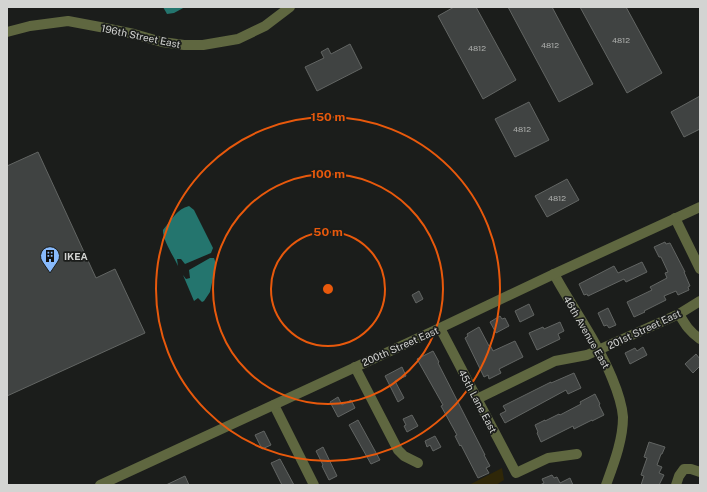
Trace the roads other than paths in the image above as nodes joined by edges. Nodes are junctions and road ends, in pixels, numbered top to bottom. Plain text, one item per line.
1 (290, 7) edge
2 (7, 32) edge
3 (700, 207) edge
4 (675, 218) junction
5 (700, 270) edge
6 (554, 274) junction
7 (700, 301) edge
8 (679, 314) junction
9 (440, 328) junction
10 (700, 339) edge
11 (599, 350) junction
12 (355, 367) junction
13 (477, 399) junction
14 (274, 405) junction
15 (577, 454) dead end
16 (418, 463) dead end
17 (700, 472) edge
18 (100, 485) edge
19 (314, 485) edge
20 (606, 485) edge
21 (676, 485) edge

1 - 2 street, 196th Street East
3 - 4 street, 200th Street East
4 - 5 street
4 - 6 street, 200th Street East
6 - 9 street, 200th Street East
6 - 11 street, 46th Avenue East
7 - 8 street, 201st Street East
8 - 10 street
8 - 11 street, 201st Street East
9 - 12 street, 200th Street East
9 - 13 street, 45th Lane East
11 - 13 street, 201st Street East
11 - 20 street, 46th Avenue East
12 - 14 street, 200th Street East
12 - 16 street
13 - 15 street, 45th Lane East
14 - 18 street, 200th Street East
14 - 19 street
17 - 21 street

